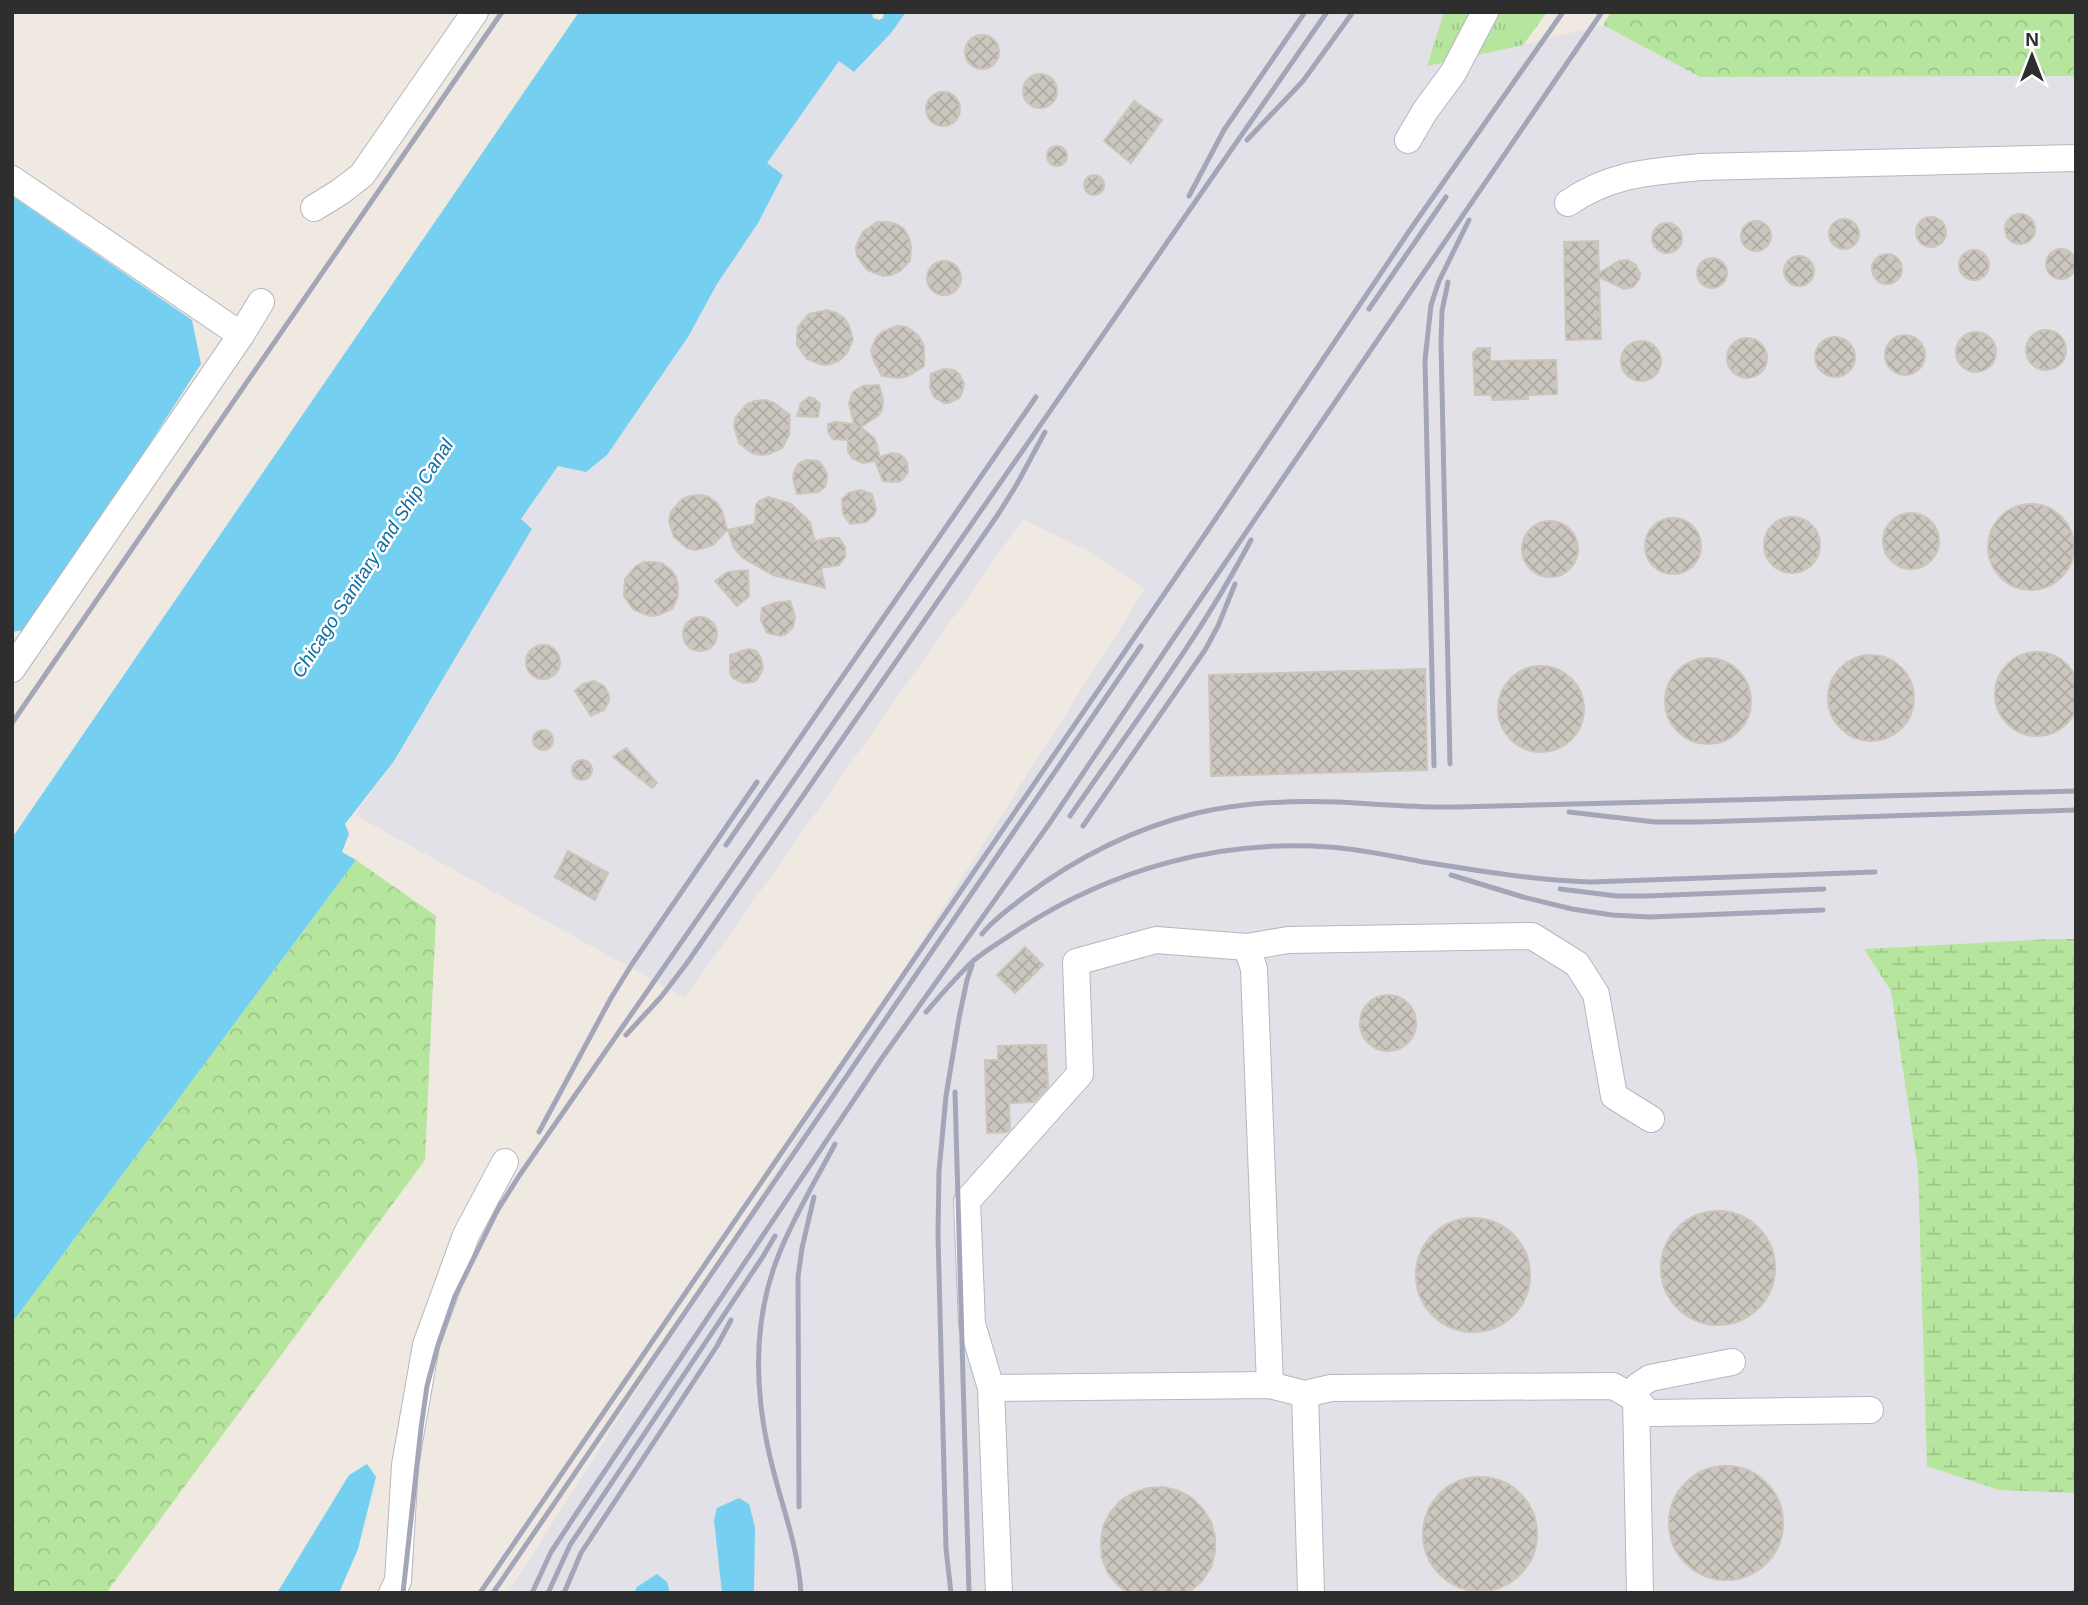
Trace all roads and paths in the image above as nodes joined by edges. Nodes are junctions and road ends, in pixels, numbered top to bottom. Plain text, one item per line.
1 (475, 12) edge
2 (1485, 12) edge
3 (1408, 140) dead end
4 (2076, 158) edge
5 (12, 179) edge
6 (1568, 203) dead end
7 (314, 208) dead end
8 (261, 302) dead end
9 (241, 334) junction
10 (12, 669) edge
11 (1247, 947) junction
12 (1651, 1119) dead end
13 (505, 1162) dead end
14 (1732, 1362) dead end
15 (1270, 1385) junction
16 (992, 1388) junction
17 (1305, 1394) junction
18 (1636, 1399) junction
19 (1870, 1410) dead end
20 (392, 1593) edge
21 (999, 1593) edge
22 (1311, 1593) edge
23 (1640, 1593) edge

1 - 7 lane
2 - 3 lane
4 - 6 lane
5 - 9 lane
8 - 9 lane
9 - 10 lane
11 - 12 lane
11 - 15 lane
11 - 16 lane
13 - 20 lane
14 - 18 lane
15 - 16 lane
15 - 17 lane
16 - 21 lane
17 - 18 lane
17 - 22 lane
18 - 19 lane
18 - 23 lane

